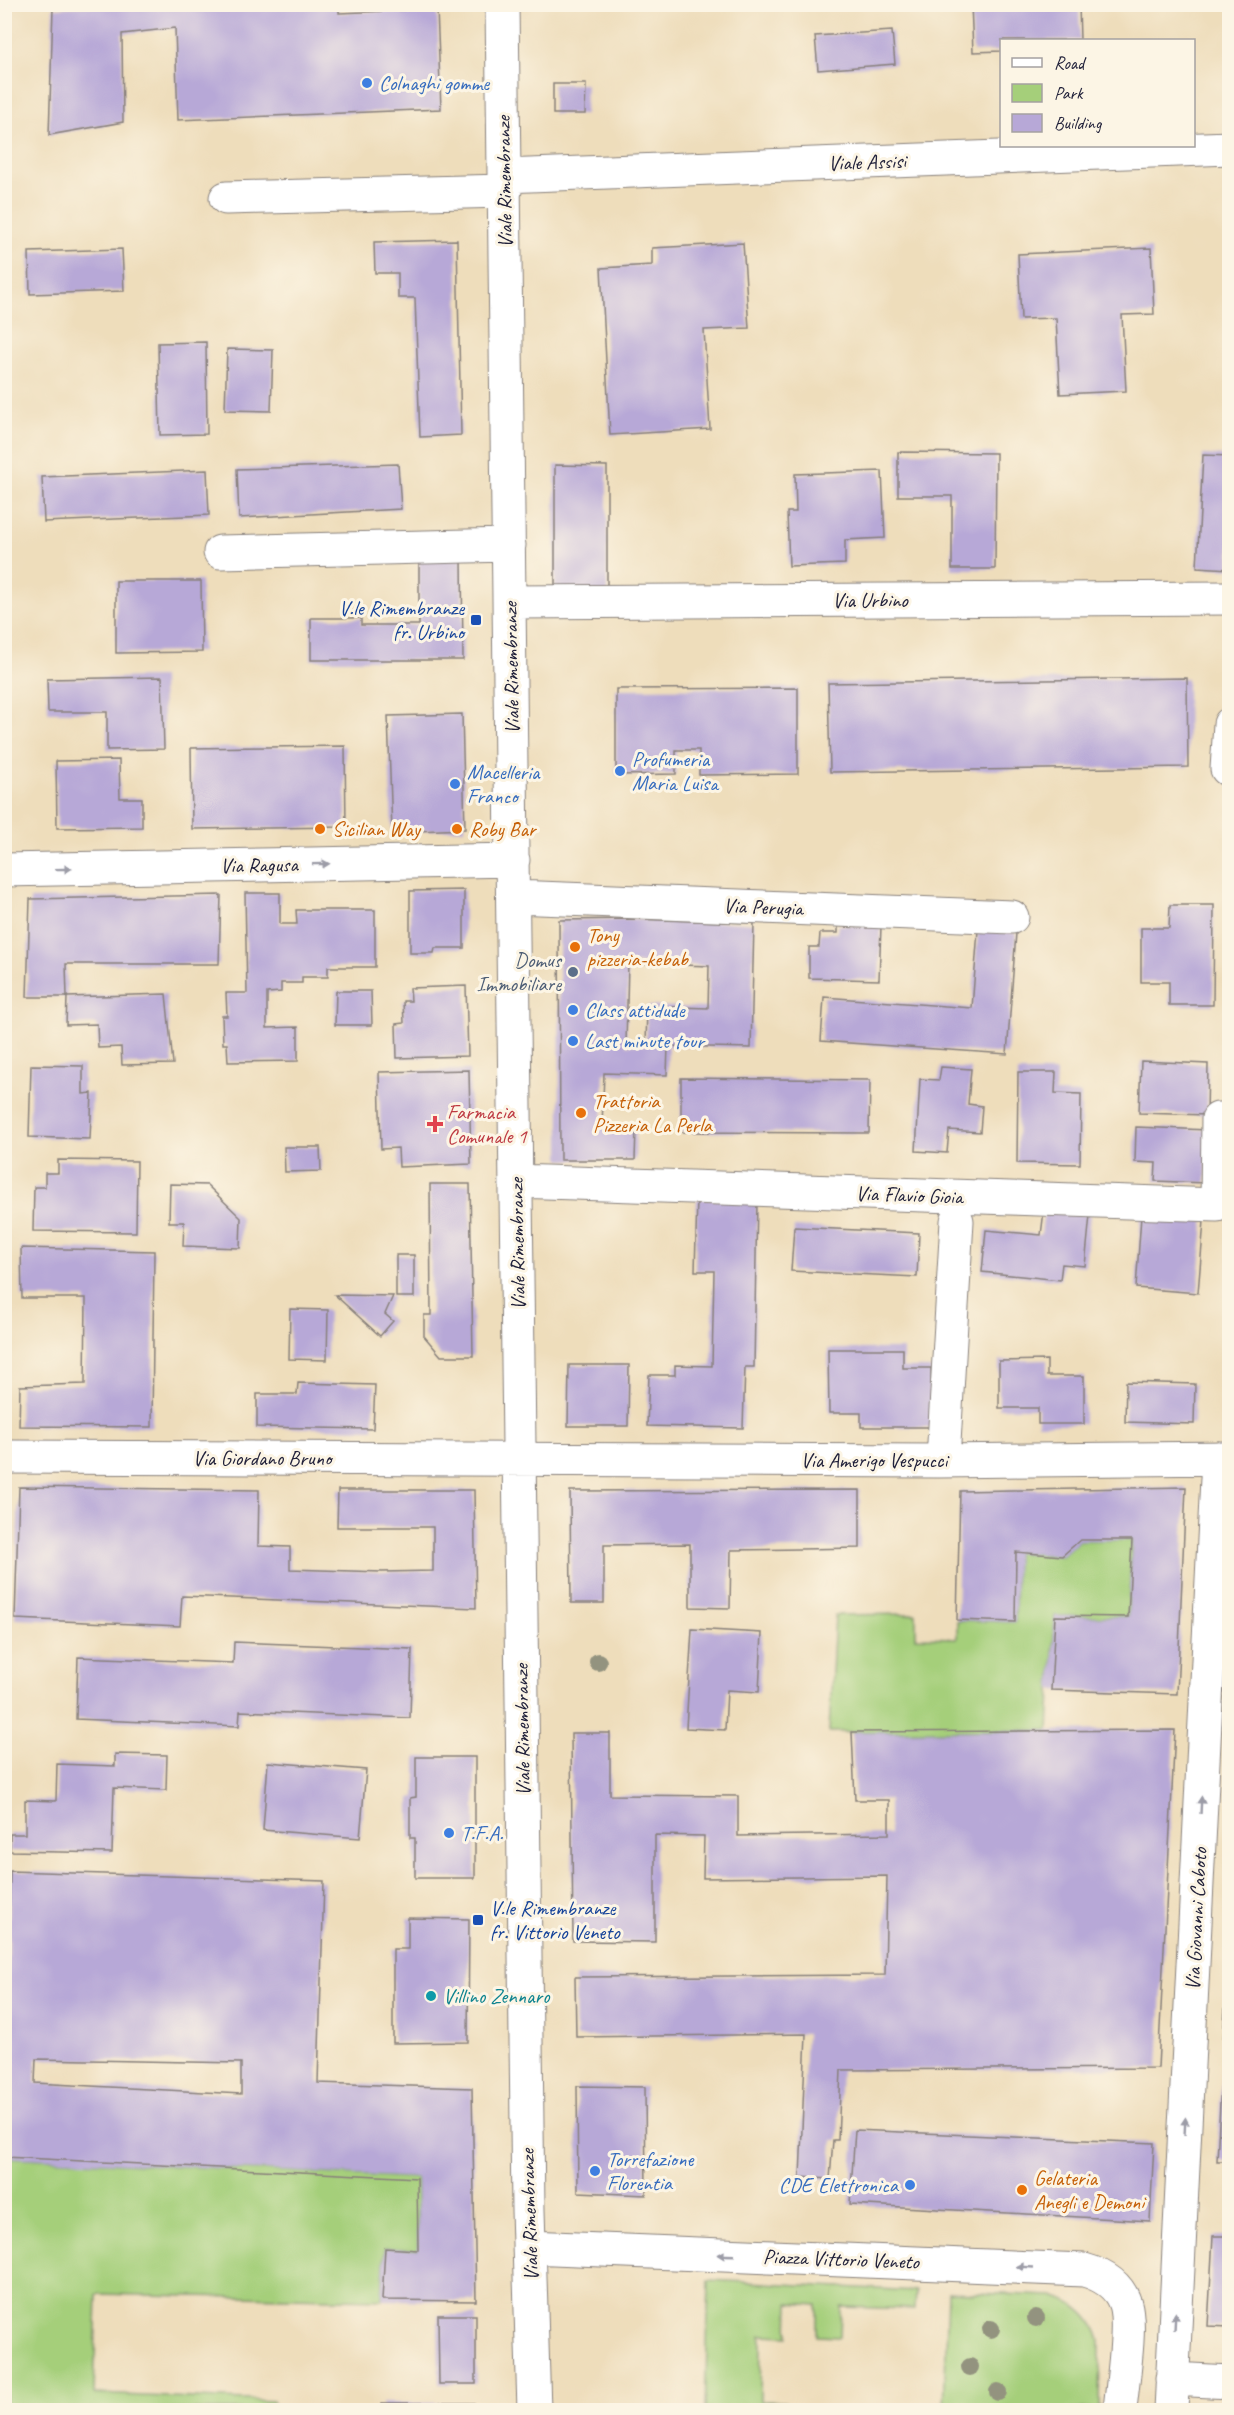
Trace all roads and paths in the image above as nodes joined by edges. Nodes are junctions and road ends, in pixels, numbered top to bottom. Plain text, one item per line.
1 (502, 4) edge
2 (1230, 148) edge
3 (505, 183) junction
4 (226, 198) dead end
5 (509, 545) junction
6 (220, 552) dead end
7 (1230, 598) edge
8 (510, 602) junction
9 (1230, 724) edge
10 (1228, 769) edge
11 (513, 860) junction
12 (4, 870) edge
13 (514, 897) junction
14 (1012, 917) dead end
15 (1224, 1119) edge
16 (516, 1181) junction
17 (957, 1221) dead end
18 (4, 1457) edge
19 (1224, 1458) edge
20 (519, 1460) junction
21 (943, 1460) junction
22 (529, 2247) junction
23 (1126, 2318) junction
24 (1230, 2382) edge
25 (1172, 2395) edge
26 (534, 2410) edge
27 (1120, 2410) edge
28 (1147, 2410) edge

1 - 3 street, Viale Rimembranze
2 - 3 street, Viale Assisi
3 - 4 street, Viale Assisi
3 - 5 street, Viale Rimembranze
5 - 6 street
5 - 8 street, Viale Rimembranze
7 - 8 street, Via Urbino
8 - 11 street, Viale Rimembranze
9 - 10 street
12 -> 11 street, Via Ragusa
11 - 13 street, Viale Rimembranze
13 - 14 street, Via Perugia
13 - 16 street, Viale Rimembranze
15 - 16 street, Via Flavio Gioia
16 - 20 street, Viale Rimembranze
17 - 21 street
18 - 20 street, Via Giordano Bruno
19 - 21 street, Via Amerigo Vespucci
25 -> 19 street, Via Giovanni Caboto
20 - 21 street, Via Amerigo Vespucci
20 - 22 street, Viale Rimembranze
23 -> 22 street, Piazza Vittorio Veneto
22 - 26 street, Viale Rimembranze
23 - 25 street, Piazza Vittorio Veneto
23 - 27 street, Piazza Vittorio Veneto
24 - 25 street
25 - 28 street

